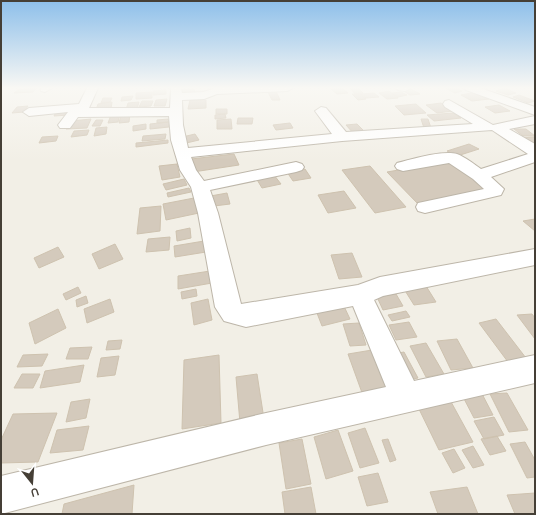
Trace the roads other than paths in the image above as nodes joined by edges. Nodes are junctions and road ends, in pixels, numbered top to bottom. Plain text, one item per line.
1 (77, 112) edge
2 (129, 112) edge
3 (153, 112) edge
4 (177, 112) edge
5 (323, 112) edge
6 (464, 112) edge
7 (535, 120) edge
8 (64, 126) dead end
9 (492, 127) junction
10 (342, 137) junction
11 (184, 153) junction
12 (535, 154) edge
13 (403, 166) dead end
14 (296, 168) dead end
15 (479, 175) junction
16 (200, 187) junction
17 (425, 207) dead end
18 (535, 257) edge
19 (360, 295) junction
20 (535, 369) edge
21 (406, 398) junction
22 (1, 495) edge

1 - 8 street
2 - 3 street
4 - 11 street
5 - 10 street
6 - 9 street
7 - 9 street
9 - 10 street
9 - 12 street
10 - 11 street
11 - 16 street
12 - 15 street
13 - 15 street
14 - 16 street
15 - 17 street
16 - 19 street
18 - 19 street
19 - 21 street
20 - 21 street
21 - 22 street

